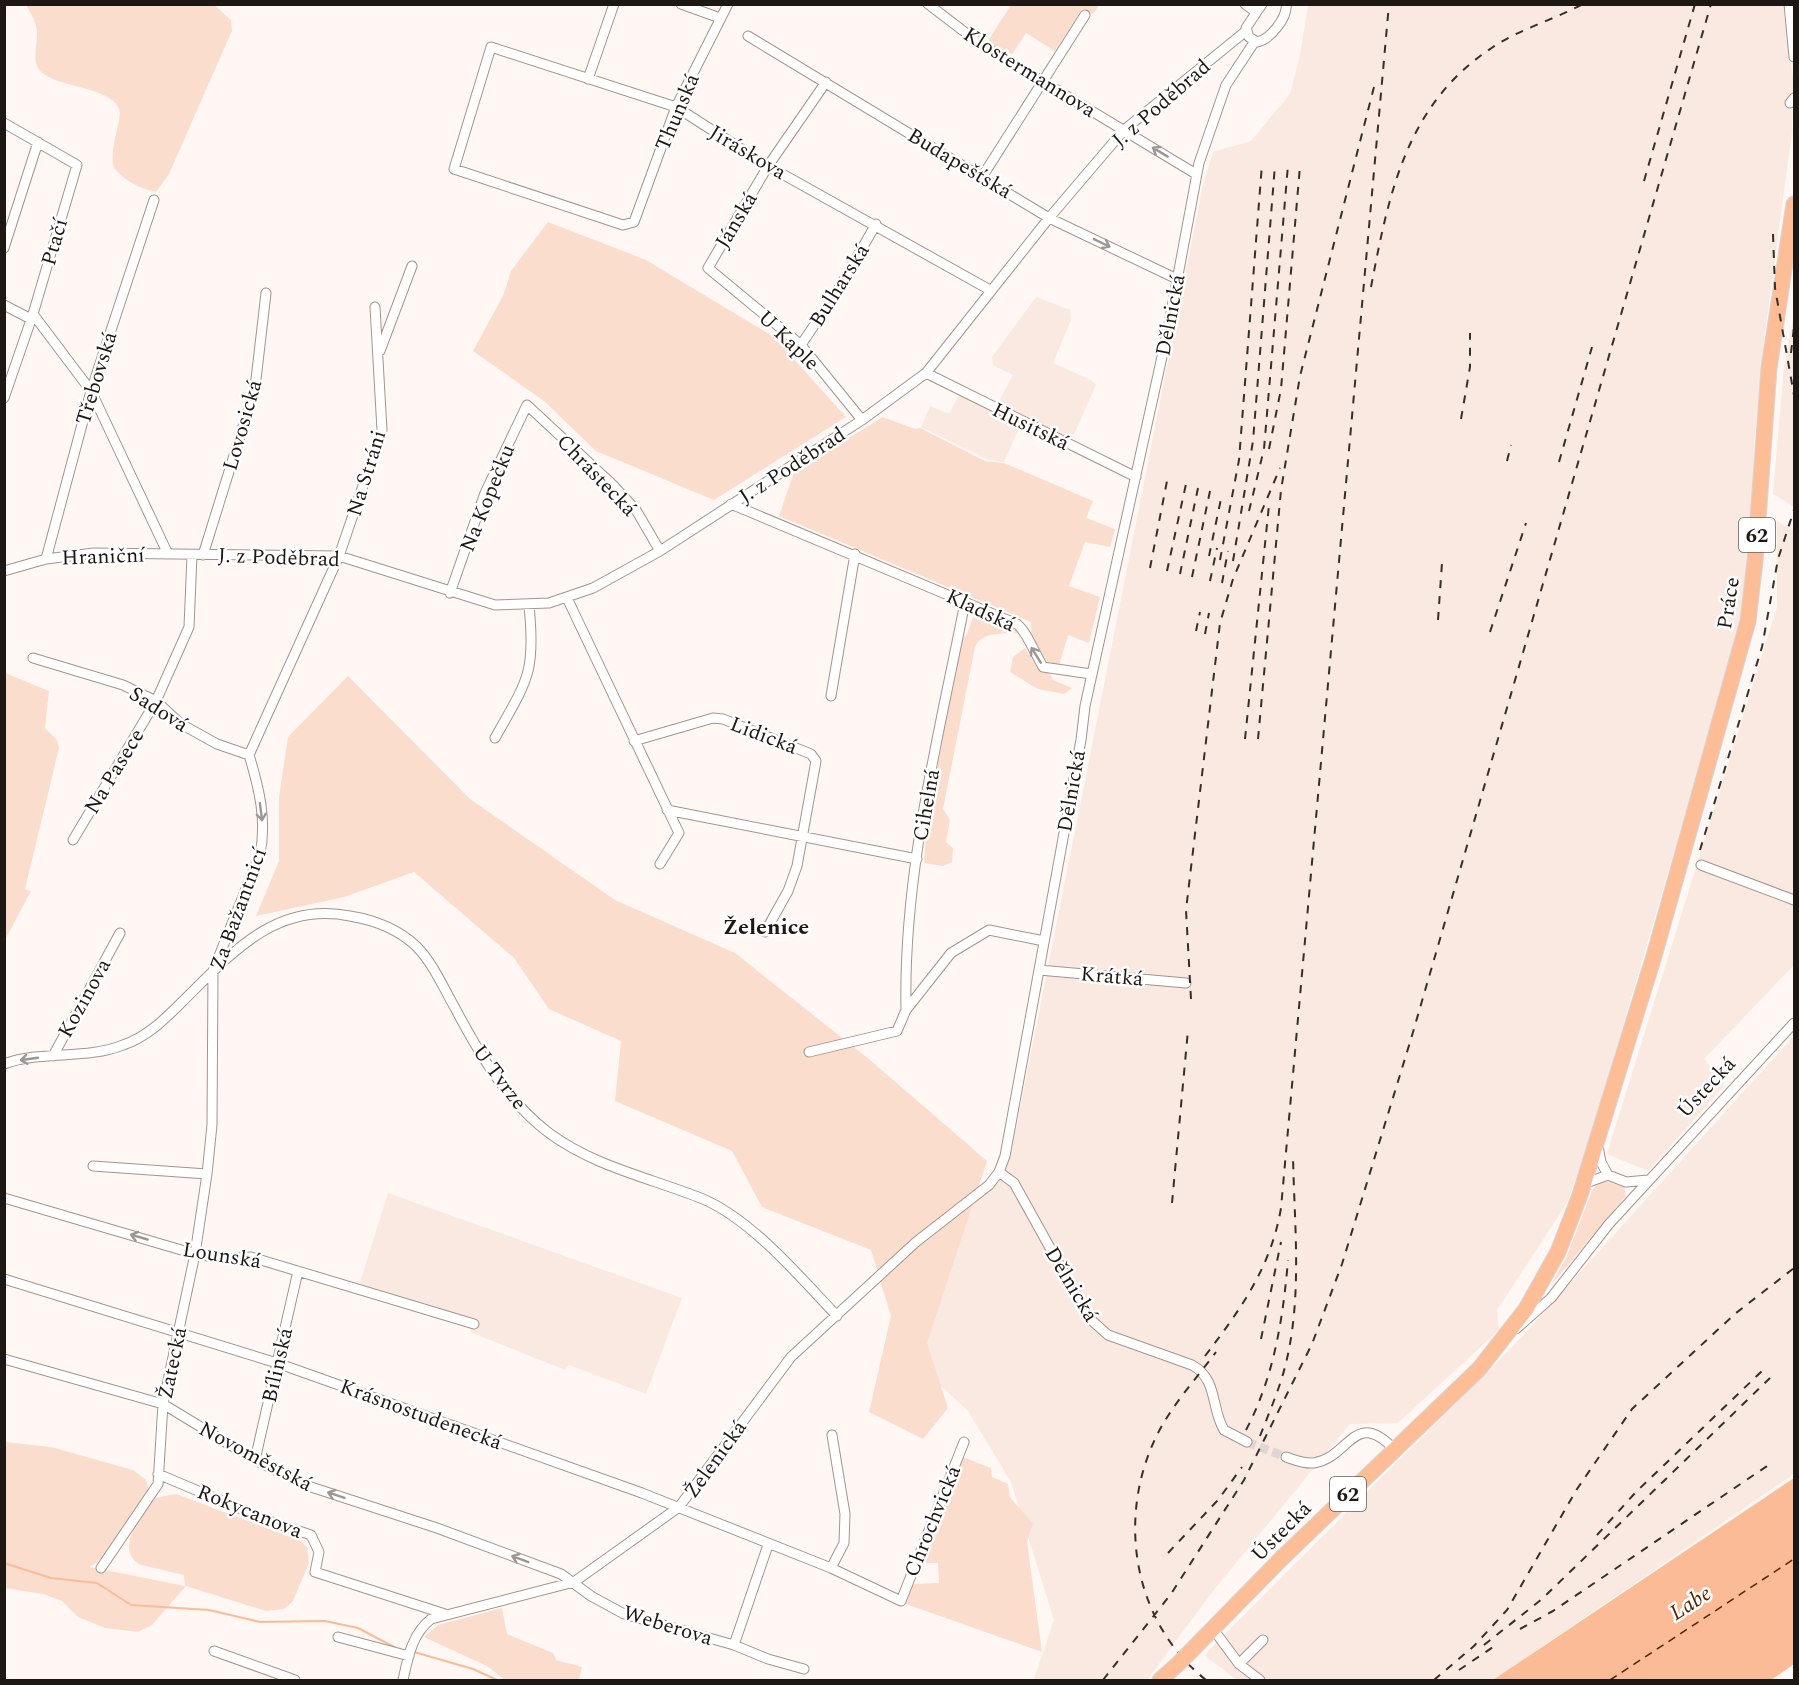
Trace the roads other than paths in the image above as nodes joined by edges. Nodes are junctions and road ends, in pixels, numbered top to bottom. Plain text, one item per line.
1 (614, 4) edge
2 (681, 4) edge
3 (728, 4) edge
4 (928, 4) edge
5 (1245, 4) edge
6 (1286, 4) edge
7 (1789, 4) edge
8 (1259, 8) edge
9 (1085, 15) dead end
10 (720, 18) junction
11 (1246, 31) junction
12 (748, 36) dead end
13 (1255, 41) junction
14 (1794, 57) edge
15 (588, 79) junction
16 (1044, 81) junction
17 (826, 82) junction
18 (676, 107) junction
19 (5, 126) edge
20 (1124, 130) junction
21 (38, 142) junction
22 (768, 166) junction
23 (1196, 174) junction
24 (982, 177) junction
25 (154, 200) dead end
26 (1794, 204) edge
27 (1049, 218) junction
28 (634, 222) joint
29 (876, 224) junction
30 (4, 248) edge
31 (412, 266) dead end
32 (708, 267) joint
33 (1177, 279) junction
34 (990, 290) junction
35 (266, 293) dead end
36 (375, 307) dead end
37 (6, 309) edge
38 (32, 316) junction
39 (801, 345) junction
40 (379, 353) junction
41 (926, 373) junction
42 (91, 391) junction
43 (4, 398) edge
44 (527, 405) joint
45 (862, 420) junction
46 (1136, 477) junction
47 (731, 504) junction
48 (660, 551) junction
49 (168, 554) junction
50 (855, 554) junction
51 (192, 555) junction
52 (204, 555) junction
53 (339, 556) junction
54 (46, 559) junction
55 (4, 571) edge
56 (450, 593) junction
57 (567, 598) junction
58 (965, 602) junction
59 (529, 606) junction
60 (33, 658) dead end
61 (1091, 674) junction
62 (831, 696) dead end
63 (156, 701) junction
64 (495, 738) dead end
65 (634, 741) junction
66 (249, 755) junction
67 (667, 810) junction
68 (803, 837) junction
69 (73, 840) dead end
70 (916, 859) junction
71 (660, 864) dead end
72 (1701, 865) dead end
73 (1794, 900) edge
74 (765, 932) dead end
75 (120, 933) dead end
76 (1044, 941) junction
77 (1039, 969) junction
78 (213, 971) junction
79 (1186, 983) dead end
80 (906, 1010) junction
81 (1794, 1023) edge
82 (809, 1052) dead end
83 (53, 1056) junction
84 (4, 1064) edge
85 (1597, 1139) junction
86 (93, 1167) dead end
87 (999, 1172) junction
88 (207, 1174) junction
89 (1608, 1175) junction
90 (1648, 1180) junction
91 (1583, 1184) junction
92 (4, 1198) edge
93 (195, 1254) junction
94 (298, 1271) junction
95 (4, 1279) edge
96 (837, 1316) junction
97 (474, 1324) dead end
98 (179, 1330) junction
99 (1508, 1335) junction
100 (4, 1359) edge
101 (277, 1363) junction
102 (163, 1404) junction
103 (832, 1435) dead end
104 (964, 1442) dead end
105 (1247, 1442) tunnel mouth
106 (1394, 1449) junction
107 (1286, 1457) tunnel mouth
108 (255, 1460) junction
109 (158, 1474) junction
110 (680, 1507) junction
111 (768, 1545) junction
112 (101, 1568) dead end
113 (831, 1568) junction
114 (574, 1582) junction
115 (901, 1601) joint
116 (445, 1614) junction
117 (1213, 1629) junction
118 (338, 1637) dead end
119 (1263, 1640) dead end
120 (734, 1645) junction
121 (214, 1651) dead end
122 (410, 1652) junction
123 (1239, 1664) junction
124 (804, 1669) dead end
125 (295, 1680) edge
126 (403, 1680) edge
127 (1160, 1680) edge
128 (1260, 1680) edge

1 - 15 street
2 - 10 street
3 - 10 street, Thunská
4 - 16 street, Klostermannova
5 - 8 street
6 - 13 street
7 - 14 street
8 - 11 street
9 - 16 street
10 - 18 street, Thunská
11 - 13 street
11 - 20 street, J. z Poděbrad
12 - 17 street, Budapešťská
13 - 23 street, Dělnická
15 - 18 street, Jiráskova
15 - 28 street, Jiráskova
16 - 20 street, Klostermannova
16 - 24 street
17 - 22 street, Jánská
17 - 24 street, Budapešťská
18 - 22 street, Jiráskova
18 - 28 street, Thunská
19 - 21 street
23 -> 20 street, Klostermannova
20 - 27 street, J. z Poděbrad
21 - 30 street
21 - 38 street, Ptačí
22 - 29 street, Jiráskova
22 - 32 street, Jánská
23 - 33 street, Dělnická
24 - 27 street, Budapešťská
25 - 42 street, Třebovská
26 - 85 main road, Práce / 62
27 -> 33 street, Budapešťská
27 - 34 street, J. z Poděbrad
29 - 34 street, Jiráskova
29 - 39 street, Bulharská
31 - 40 street, Na Stráni
32 - 39 street, U Kaple
33 - 46 street, Dělnická
34 - 41 street, J. z Poděbrad
35 - 52 street, Lovosická
36 - 40 street, Na Stráni
37 - 38 street
38 - 42 street
38 - 43 street, Ptačí
39 - 45 street, U Kaple
40 - 53 street, Na Stráni
41 - 45 street, J. z Poděbrad
41 - 46 street, Husitská
42 - 49 street
42 - 54 street, Třebovská
44 - 48 street, Chrástecká
44 - 56 street, Na Kopečku
45 - 47 street, J. z Poděbrad
46 - 61 street, Dělnická
47 - 48 street, J. z Poděbrad
47 - 50 street, Kladská
48 - 57 street, J. z Poděbrad
49 - 51 street, Hraniční
49 - 54 street, Hraniční
50 - 58 street, Kladská
50 - 62 street
51 - 52 street, Hraniční
51 - 63 street
52 - 53 street, J. z Poděbrad
53 - 56 street, J. z Poděbrad
53 - 66 street
54 - 55 street, Hraniční
56 - 59 street, J. z Poděbrad
57 - 59 street, J. z Poděbrad
57 - 65 street
61 -> 58 street, Kladská
58 - 70 street, Cihelná
59 - 64 street
60 - 63 street, Sadová
61 - 76 street, Dělnická
63 - 66 street, Sadová
63 - 69 street, Na Pasece
65 - 67 street
65 - 68 street, Lidická
66 -> 78 street, Za Bažantnicí
67 - 68 street
67 - 71 street
68 - 70 street
68 - 74 street
70 - 80 street, Cihelná
72 - 73 street
75 - 83 street, Kozinova
76 - 77 street, Dělnická
76 - 80 street
77 - 79 street, Krátká
77 - 87 street, Dělnická
78 - 83 street, Kozinova
78 - 88 street, Za Bažantnicí
78 - 96 street, U Tvrze
80 - 82 street
81 - 90 street, Ústecká
83 -> 84 street
85 - 89 street
85 - 91 main road, Ústecká / 62
86 - 88 street
87 - 96 street, Želenická
87 - 105 street, Dělnická
88 - 93 street, Za Bažantnicí
89 - 90 street
89 - 91 street
90 - 99 street, Ústecká
91 - 99 main road, Ústecká / 62
93 -> 92 street, Lounská
93 - 94 street, Lounská
93 - 98 street, Žatecká
94 - 97 street, Lounská
94 - 101 street, Bílinská
95 - 98 street, Krásnostudenecká
96 - 110 street, Želenická
98 - 101 street, Krásnostudenecká
98 - 102 street, Žatecká
99 - 106 main road, Ústecká / 62
100 - 102 street, Novoměstská
101 - 108 street, Bílinská
101 - 110 street, Krásnostudenecká
102 - 108 street, Novoměstská
102 - 109 street, Žatecká
103 - 113 street
104 - 115 street, Chrochvická
106 - 107 street
106 - 117 main road, Ústecká / 62
114 -> 108 street, Novoměstská
109 - 112 street, Žatecká
109 - 116 street, Rokycanova
110 - 111 street, Krásnostudenecká
110 - 114 street, Želenická
111 - 113 street, Krásnostudenecká
111 - 120 street, Weberova
113 - 115 street, Krásnostudenecká
114 - 116 street, Želenická
114 - 120 street, Weberova
116 - 122 street, Želenická
117 - 123 street
117 - 127 main road, Ústecká / 62
118 - 122 street
119 - 123 street
120 - 124 street, Weberova
121 - 125 street
122 - 126 street, Želenická
123 - 128 street

